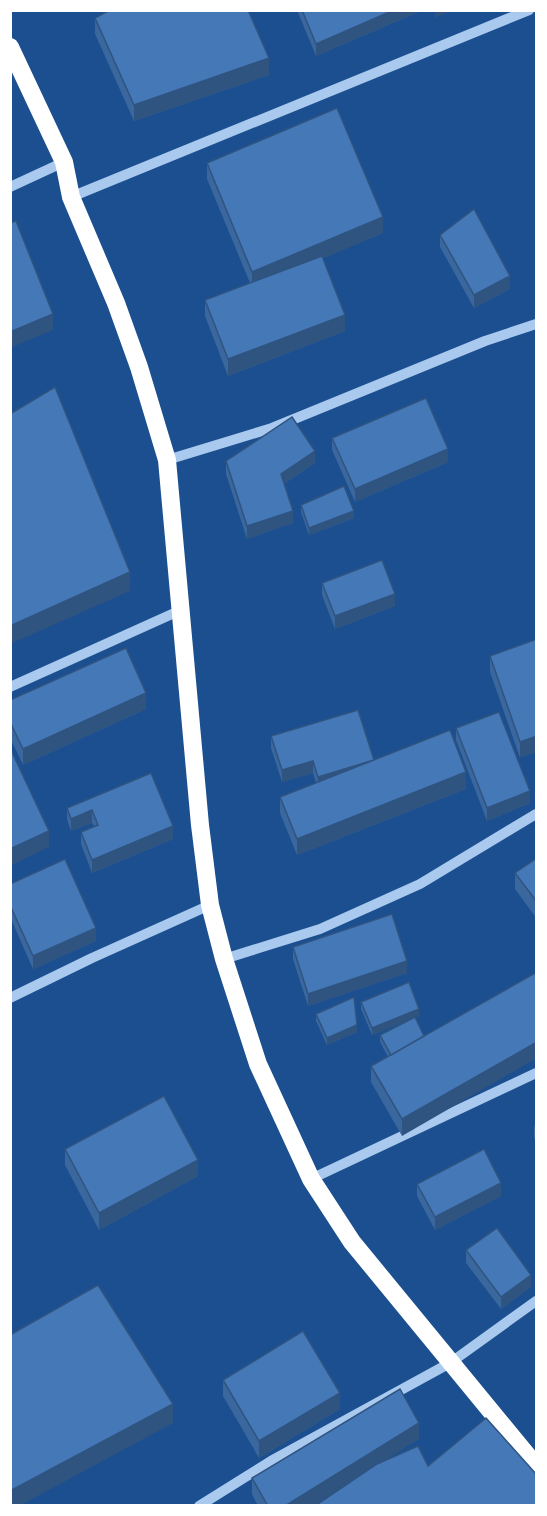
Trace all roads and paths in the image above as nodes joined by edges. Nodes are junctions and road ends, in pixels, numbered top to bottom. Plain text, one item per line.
1 (529, 10) edge
2 (10, 47) edge
3 (64, 162) junction
4 (10, 187) edge
5 (72, 197) junction
6 (537, 324) edge
7 (167, 460) junction
8 (181, 610) junction
9 (10, 687) edge
10 (537, 814) edge
11 (210, 905) junction
12 (224, 959) junction
13 (10, 998) edge
14 (537, 1073) edge
15 (311, 1179) junction
16 (537, 1301) edge
17 (450, 1363) junction
18 (537, 1466) edge
19 (199, 1506) edge

1 - 5 street
2 - 3 highway
3 - 4 street
3 - 5 highway
5 - 7 highway
6 - 7 street
7 - 8 highway
8 - 9 street
8 - 11 highway
10 - 12 street
11 - 12 highway
11 - 13 street
12 - 15 highway
14 - 15 street
15 - 17 highway
16 - 17 street
17 - 18 highway
17 - 19 street

